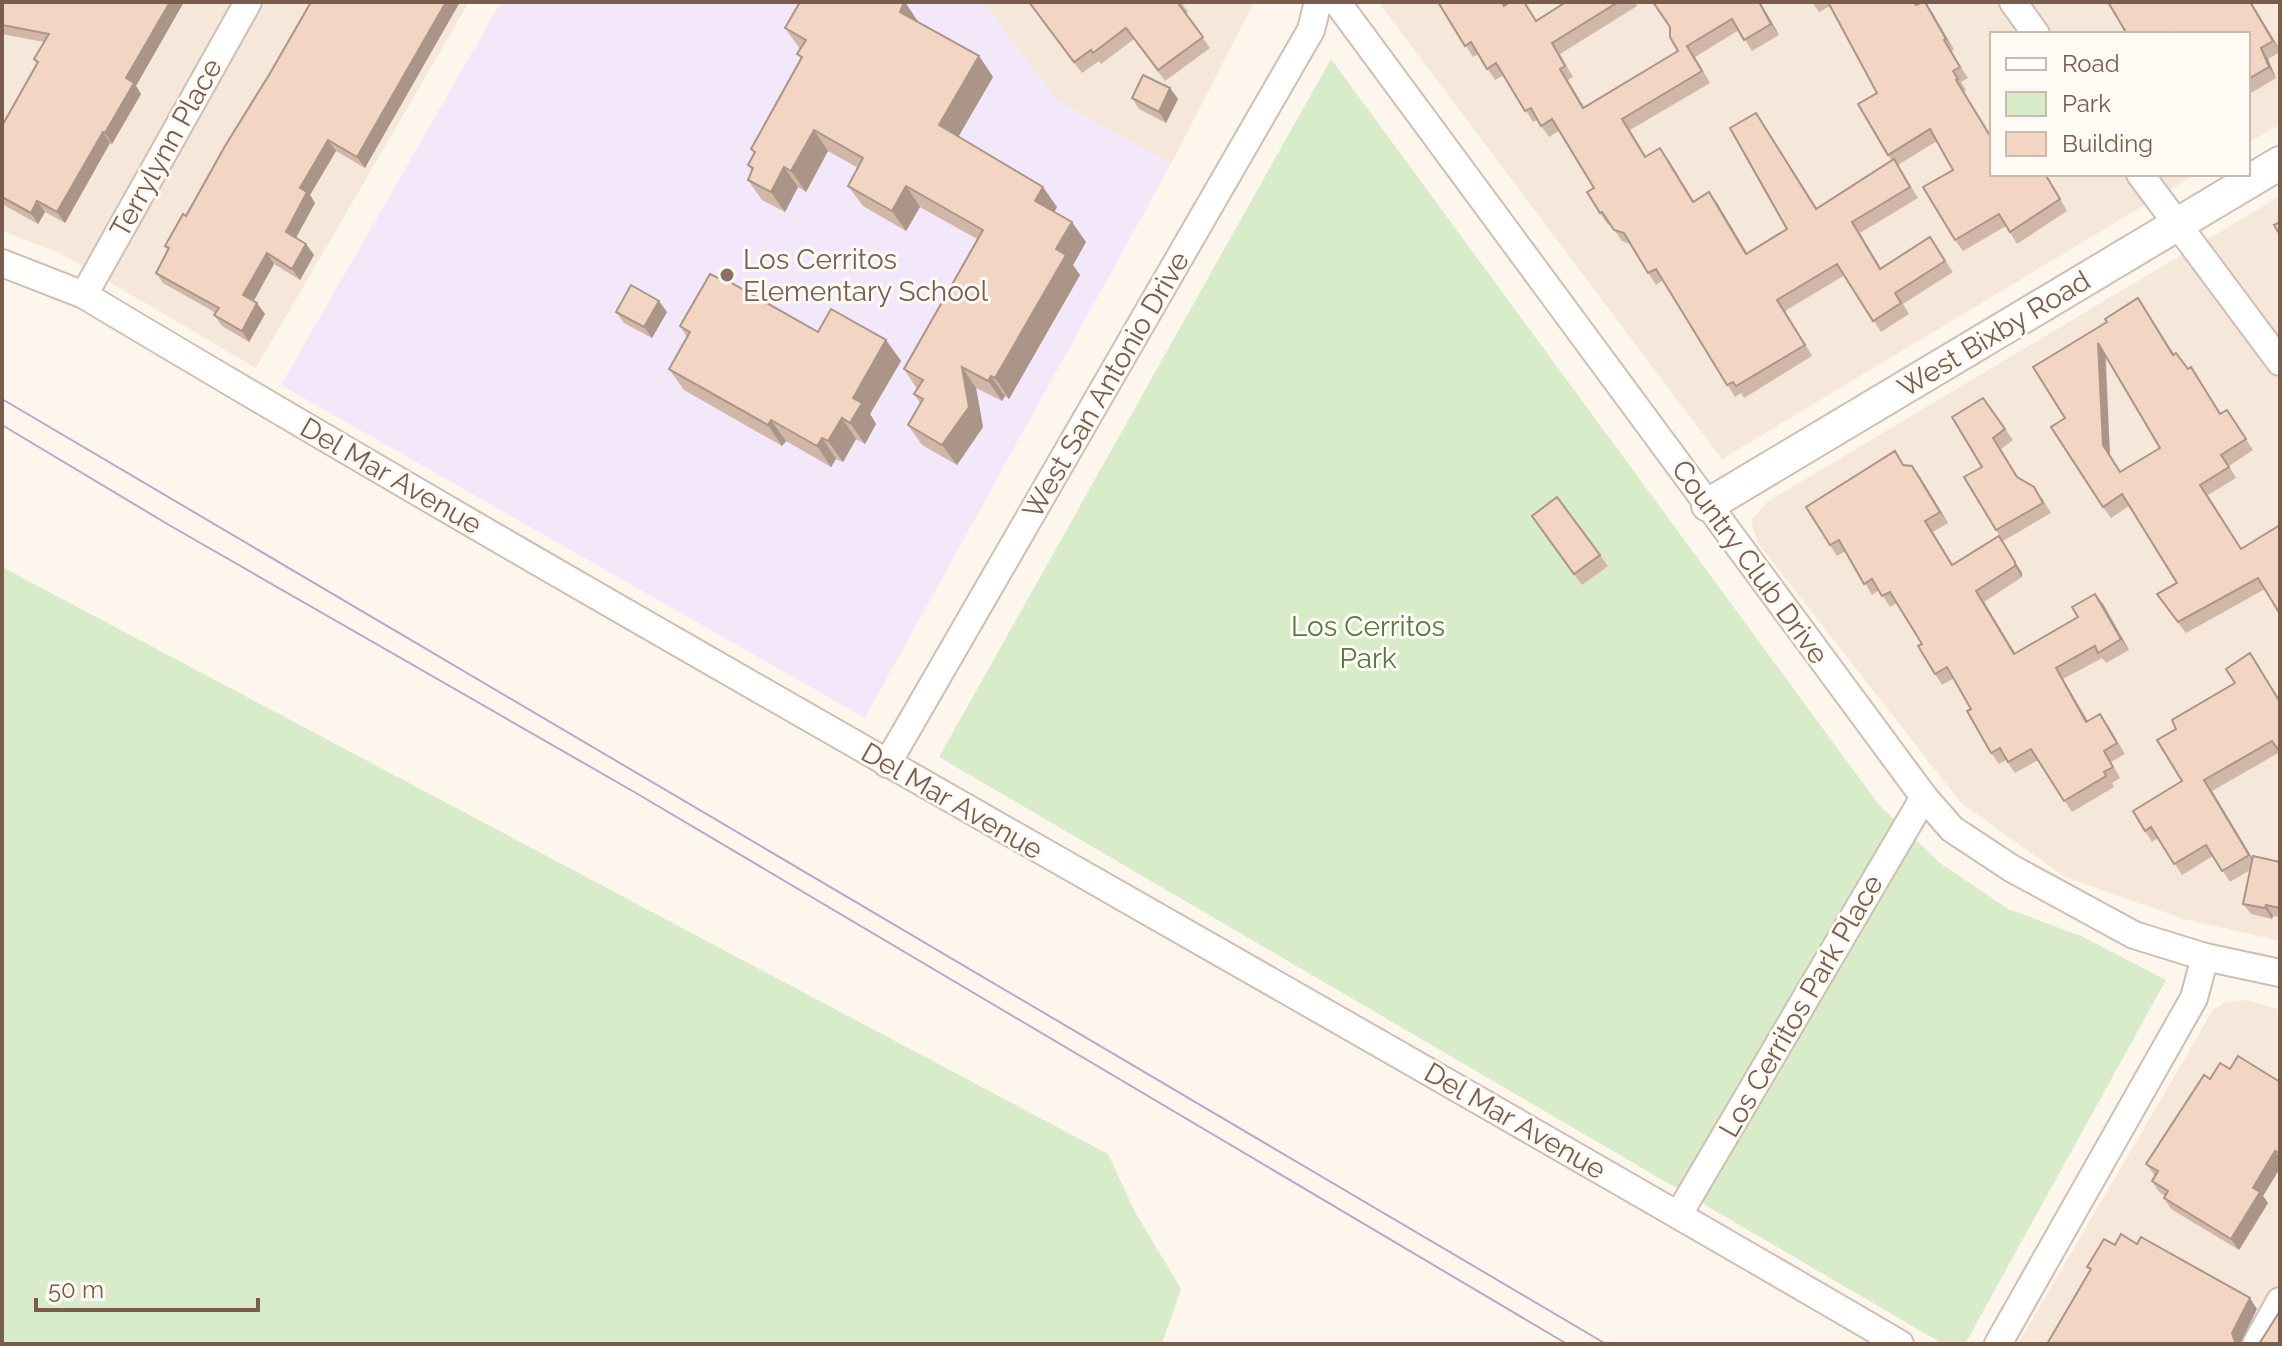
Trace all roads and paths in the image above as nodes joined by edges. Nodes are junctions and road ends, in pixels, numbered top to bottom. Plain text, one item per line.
1 (248, 2) edge
2 (1318, 2) edge
3 (1337, 2) edge
4 (2013, 2) edge
5 (2035, 32) edge
6 (2280, 163) edge
7 (2141, 176) edge
8 (2177, 225) junction
9 (2, 263) edge
10 (84, 295) junction
11 (2280, 362) edge
12 (1708, 505) junction
13 (887, 764) junction
14 (1924, 797) junction
15 (2205, 957) junction
16 (2280, 973) edge
17 (1679, 1214) junction
18 (2280, 1301) edge
19 (1900, 1344) edge
20 (1998, 1344) edge
21 (2256, 1344) edge

1 - 10 street, Terrylynn Place
2 - 13 street, West San Antonio Drive
3 - 12 street, Country Club Drive
4 - 5 street
6 - 8 street, West Bixby Road
7 - 8 street
8 - 11 street
8 - 12 street, West Bixby Road
9 - 10 street, Del Mar Avenue
10 - 13 street, Del Mar Avenue
12 - 14 street, Country Club Drive
13 - 17 street, Del Mar Avenue
14 - 15 street, Country Club Drive
14 - 17 street, Los Cerritos Park Place
15 - 16 street, Country Club Drive
15 - 20 street
17 - 19 street, Del Mar Avenue
18 - 21 street

